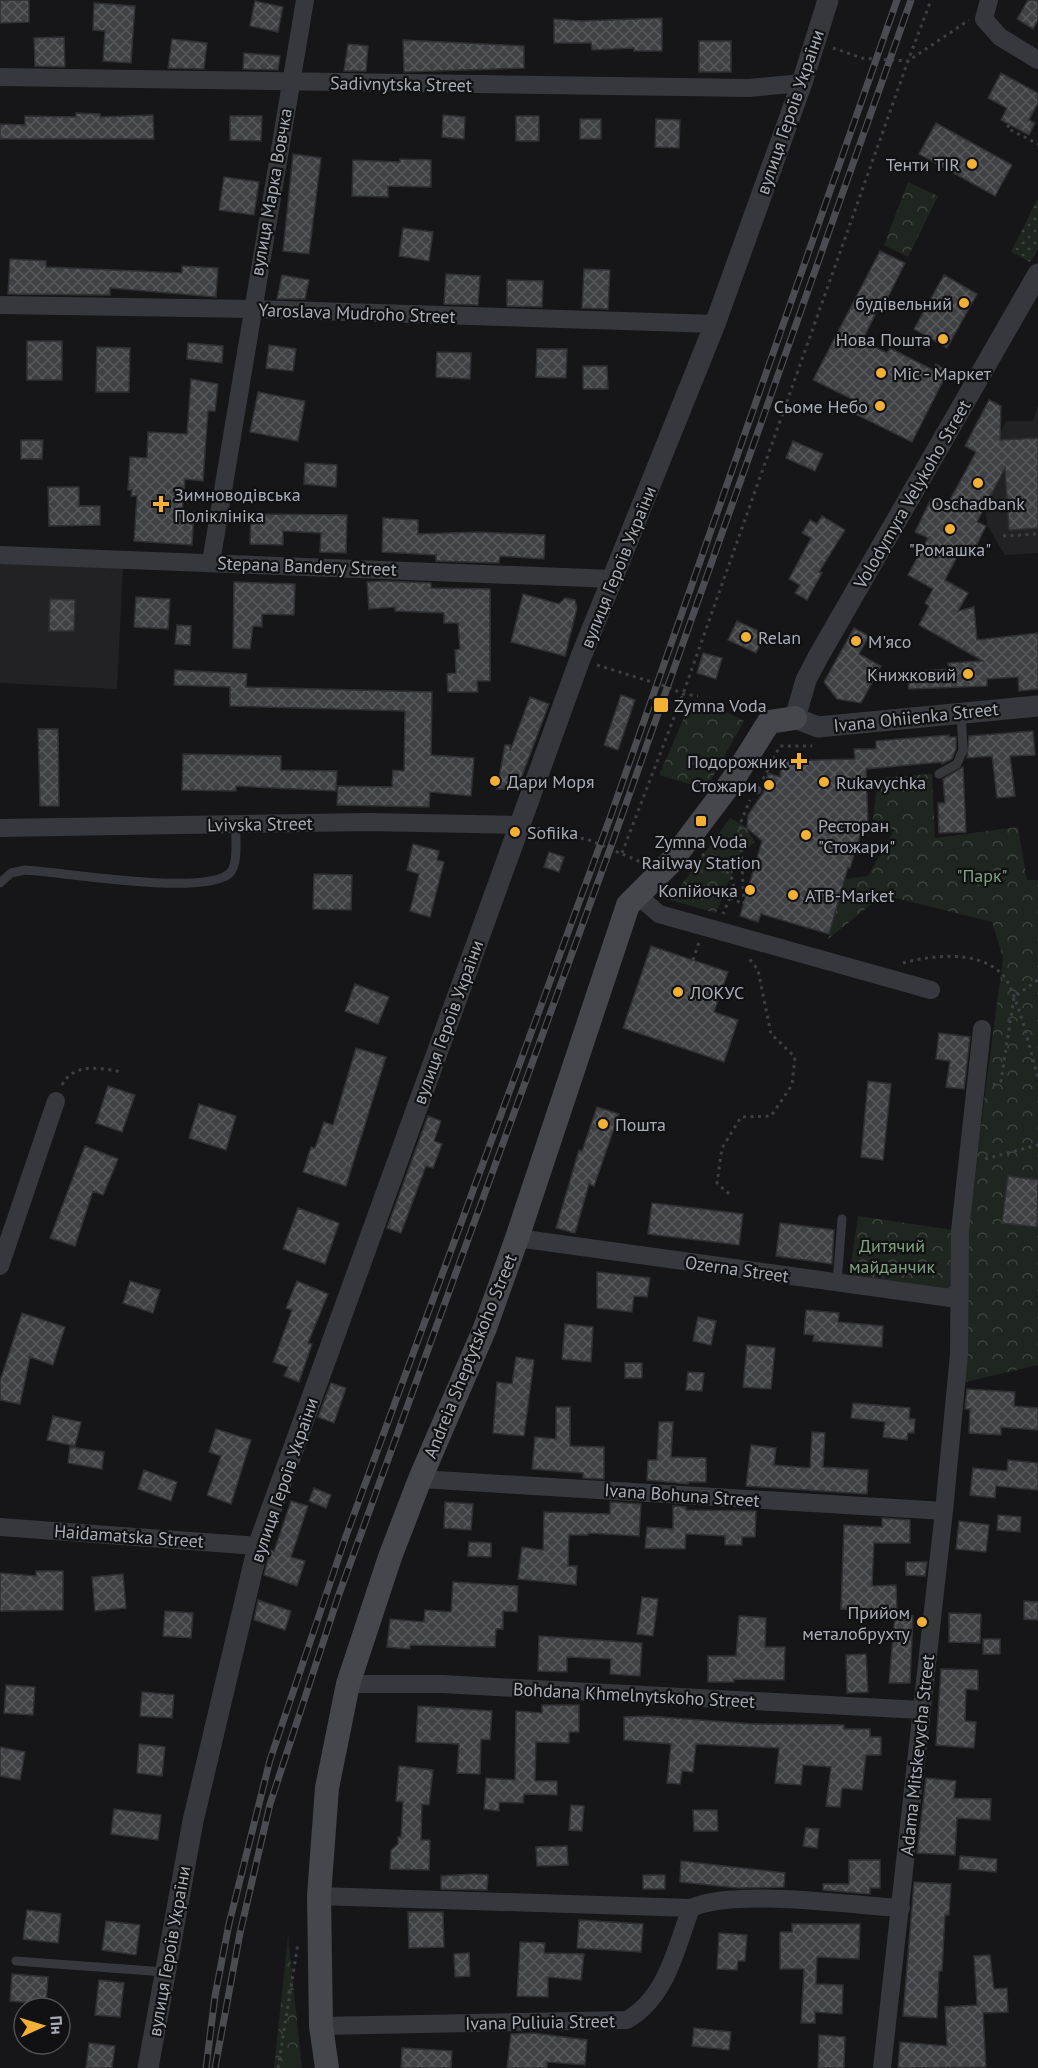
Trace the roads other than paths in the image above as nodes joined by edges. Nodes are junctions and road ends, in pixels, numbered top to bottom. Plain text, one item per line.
1 (304, 0) edge
2 (828, 0) edge
3 (989, 0) edge
4 (1038, 60) edge
5 (0, 77) edge
6 (290, 82) junction
7 (802, 83) junction
8 (1038, 274) edge
9 (0, 304) edge
10 (252, 309) junction
11 (715, 324) junction
12 (0, 555) edge
13 (211, 562) junction
14 (614, 579) junction
15 (1038, 706) edge
16 (961, 712) junction
17 (795, 718) junction
18 (939, 774) dead end
19 (732, 781) junction
20 (757, 790) road end
21 (236, 824) junction
22 (520, 825) junction
23 (0, 828) edge
24 (0, 883) edge
25 (636, 894) junction
26 (931, 990) dead end
27 (982, 1029) dead end
28 (56, 1101) road end
29 (842, 1220) dead end
30 (517, 1238) junction
31 (0, 1266) edge
32 (837, 1283) junction
33 (958, 1299) junction
34 (420, 1479) junction
35 (944, 1511) junction
36 (0, 1527) edge
37 (258, 1546) junction
38 (348, 1684) junction
39 (921, 1710) junction
40 (319, 1896) junction
41 (691, 1908) junction
42 (901, 1908) junction
43 (15, 1961) dead end
44 (165, 1972) junction
45 (321, 2026) junction
46 (148, 2068) edge
47 (327, 2068) edge
48 (882, 2068) edge

1 - 6 street, вулиця Марка Вовчка
2 - 7 street, вулиця Героїв України
3 - 4 street
5 - 6 street, Sadivnytska Street
6 - 7 street, Sadivnytska Street
6 - 10 street, вулиця Марка Вовчка
7 - 11 street, вулиця Героїв України
8 - 17 street, Volodymyra Velykoho Street
9 - 10 street, Yaroslava Mudroho Street
10 - 11 street, Yaroslava Mudroho Street
10 - 13 street, вулиця Марка Вовчка
11 - 14 street, вулиця Героїв України
12 - 13 street, Stepana Bandery Street
13 - 14 street, Stepana Bandery Street
14 - 22 street, вулиця Героїв України
15 - 16 street, Ivana Ohiienka Street
16 - 17 street, Ivana Ohiienka Street
16 - 18 lane
17 - 19 main road, Andreia Sheptytskoho Street
19 - 20 lane
19 - 25 main road, Andreia Sheptytskoho Street
21 - 22 street, Lvivska Street
21 - 23 street, Lvivska Street
21 - 24 lane
22 - 37 street, вулиця Героїв України
25 - 26 street
25 - 30 main road, Andreia Sheptytskoho Street
27 - 33 street, Adama Mitskevycha Street
28 - 31 street
29 - 32 lane
30 - 32 street, Ozerna Street
30 - 34 main road, Andreia Sheptytskoho Street
32 - 33 street, Ozerna Street
33 - 35 street, Adama Mitskevycha Street
34 - 35 street, Ivana Bohuna Street
34 - 38 main road, Andreia Sheptytskoho Street
35 - 39 street, Adama Mitskevycha Street
36 - 37 street, Haidamatska Street
37 - 44 street, вулиця Героїв України
38 - 39 street, Bohdana Khmelnytskoho Street
38 - 40 main road, Andreia Sheptytskoho Street
39 - 42 street, Adama Mitskevycha Street
40 - 41 street
40 - 45 main road, Andreia Sheptytskoho Street
41 - 42 street
41 - 45 street, Ivana Puliuia Street
42 - 48 street, Adama Mitskevycha Street
43 - 44 lane
44 - 46 street, вулиця Героїв України
45 - 47 main road, Andreia Sheptytskoho Street

